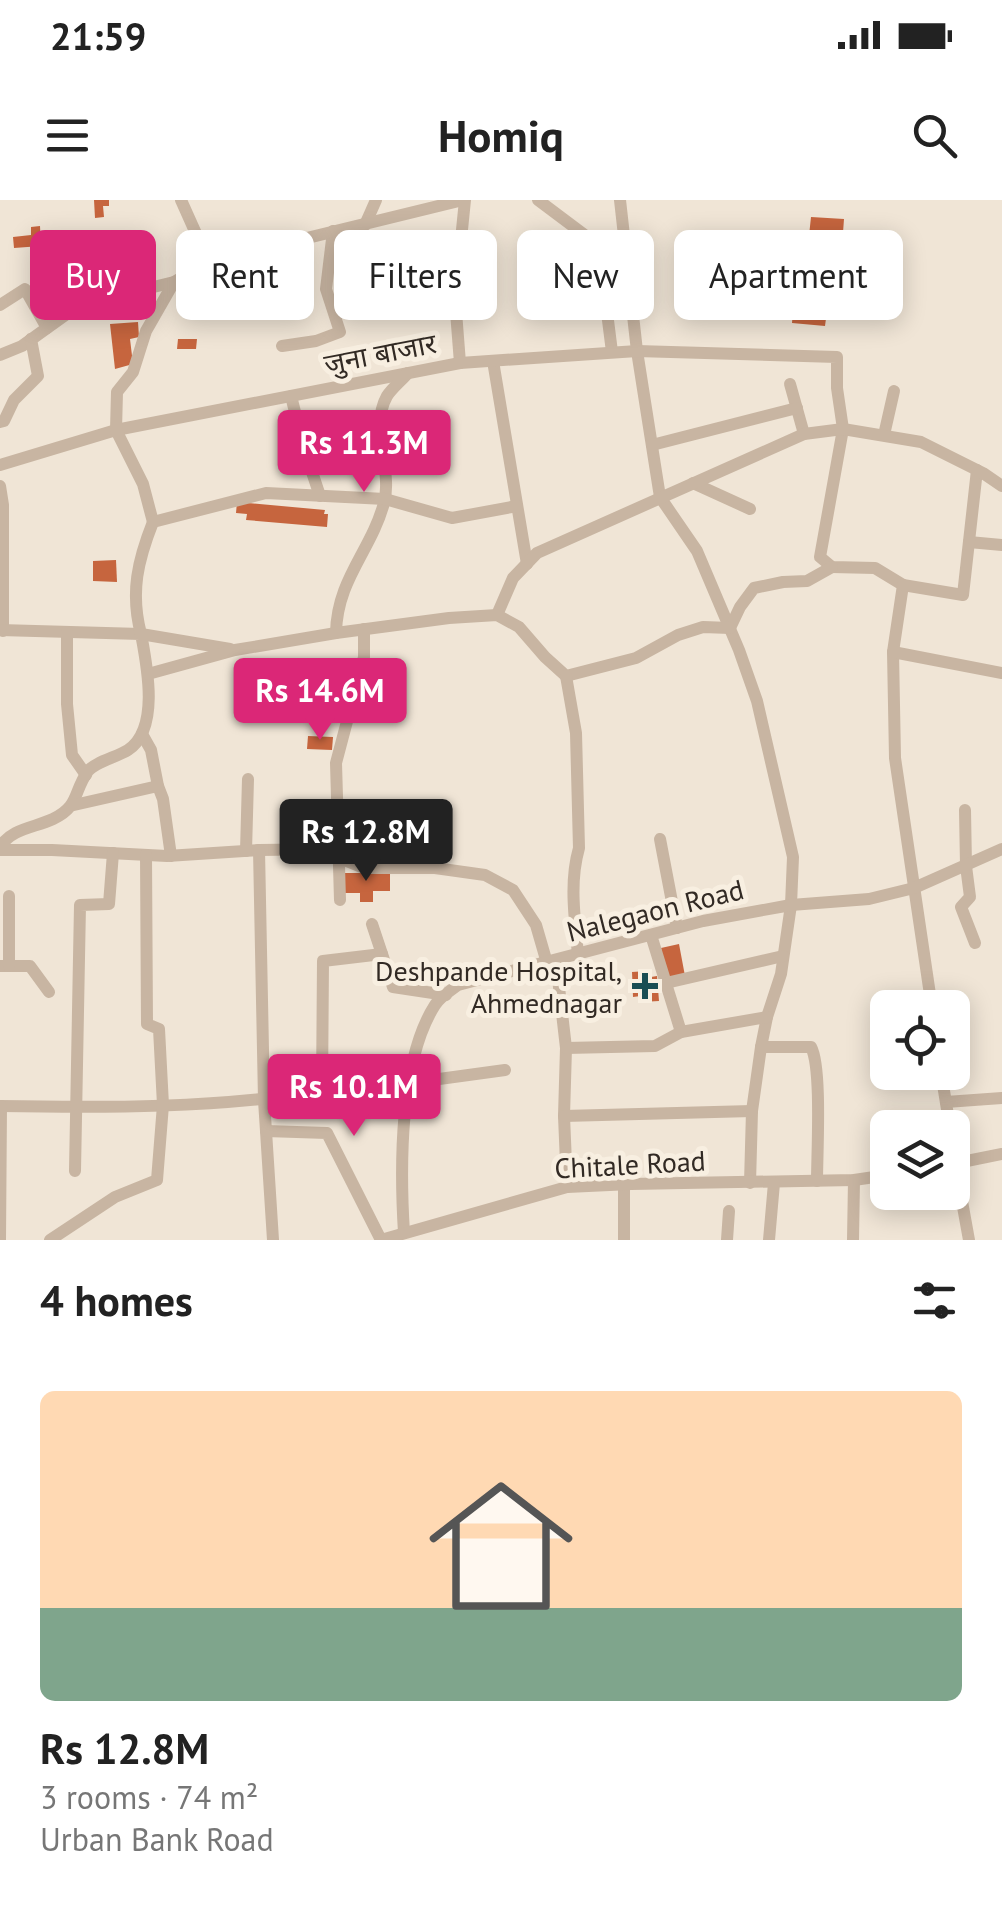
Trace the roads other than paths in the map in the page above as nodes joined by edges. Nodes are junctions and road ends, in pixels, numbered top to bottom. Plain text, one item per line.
1 (180, 200) edge
2 (376, 200) edge
3 (464, 200) edge
4 (538, 200) edge
5 (620, 200) edge
6 (365, 225) junction
7 (194, 230) edge
8 (333, 232) junction
9 (314, 237) edge
10 (174, 282) joint
11 (156, 287) edge
12 (0, 305) edge
13 (58, 320) edge
14 (47, 328) junction
15 (31, 339) junction
16 (282, 346) dead end
17 (637, 351) junction
18 (612, 352) junction
19 (0, 355) edge
20 (494, 361) junction
21 (460, 363) junction
22 (408, 373) junction
23 (790, 384) dead end
24 (894, 392) dead end
25 (291, 396) junction
26 (797, 408) junction
27 (0, 422) edge
28 (843, 429) junction
29 (116, 430) junction
30 (804, 434) junction
31 (884, 435) junction
32 (652, 445) junction
33 (0, 465) edge
34 (977, 470) junction
35 (694, 482) junction
36 (0, 486) edge
37 (1002, 486) edge
38 (320, 496) junction
39 (660, 497) junction
40 (385, 499) junction
41 (517, 506) junction
42 (750, 509) dead end
43 (154, 522) junction
44 (969, 542) junction
45 (1002, 545) edge
46 (527, 564) junction
47 (832, 567) junction
48 (902, 585) junction
49 (497, 615) junction
50 (730, 628) junction
51 (364, 629) junction
52 (2, 630) edge
53 (67, 632) junction
54 (336, 633) junction
55 (140, 634) junction
56 (235, 650) junction
57 (893, 652) junction
58 (148, 674) junction
59 (1002, 674) edge
60 (566, 676) junction
61 (142, 734) junction
62 (86, 775) junction
63 (248, 780) dead end
64 (158, 786) junction
65 (74, 806) junction
66 (965, 810) dead end
67 (660, 839) dead end
68 (0, 848) edge
69 (338, 849) junction
70 (1002, 849) edge
71 (253, 851) junction
72 (113, 853) junction
73 (146, 855) junction
74 (171, 856) junction
75 (966, 866) junction
76 (914, 888) junction
77 (10, 896) dead end
78 (340, 900) dead end
79 (791, 904) junction
80 (372, 924) dead end
81 (677, 928) junction
82 (651, 935) junction
83 (975, 943) dead end
84 (382, 954) junction
85 (578, 954) junction
86 (784, 956) junction
87 (552, 962) junction
88 (5, 966) edge
89 (666, 984) junction
90 (929, 990) edge
91 (49, 992) dead end
92 (446, 995) junction
93 (767, 1017) junction
94 (681, 1032) junction
95 (761, 1047) junction
96 (566, 1048) junction
97 (505, 1070) dead end
98 (410, 1083) junction
99 (944, 1090) edge
100 (1002, 1098) edge
101 (264, 1100) junction
102 (946, 1102) junction
103 (163, 1105) junction
104 (0, 1106) edge
105 (76, 1108) junction
106 (947, 1110) edge
107 (752, 1111) junction
108 (564, 1116) junction
109 (266, 1132) junction
110 (1002, 1154) edge
111 (970, 1161) edge
112 (76, 1170) dead end
113 (870, 1178) edge
114 (854, 1180) junction
115 (817, 1181) junction
116 (774, 1182) junction
117 (750, 1183) junction
118 (624, 1184) junction
119 (568, 1187) junction
120 (963, 1210) edge
121 (729, 1211) dead end
122 (404, 1234) junction
123 (0, 1240) edge
124 (50, 1240) edge
125 (272, 1240) edge
126 (381, 1240) edge
127 (624, 1240) edge
128 (727, 1240) edge
129 (769, 1240) edge
130 (853, 1240) edge
131 (969, 1240) edge

1 - 7 street
2 - 6 street
3 - 6 street
3 - 21 street
4 - 18 street
5 - 17 street
6 - 8 street
8 - 9 street
8 - 16 street
10 - 11 street
10 - 29 street
12 - 14 street
13 - 14 street
14 - 15 street
15 - 19 street
15 - 27 street
17 - 18 street, जुना बाजार
17 - 28 street, जुना बाजार
17 - 32 street
18 - 20 street, जुना बाजार
20 - 21 street, जुना बाजार
20 - 41 street
21 - 22 street, जुना बाजार
22 - 25 street, जुना बाजार
22 - 40 street
23 - 26 street
24 - 31 street
25 - 29 street, जुना बाजार
25 - 38 street
26 - 30 street
26 - 32 street
28 - 30 street
28 - 31 street
28 - 47 street
29 - 33 street, जुना बाजार
29 - 43 street
30 - 35 street
31 - 34 street
32 - 39 street
34 - 37 street
34 - 44 street
35 - 39 street
35 - 42 street
36 - 52 street
38 - 40 street
38 - 43 street
39 - 46 street
39 - 50 street
40 - 41 street
40 - 54 street
41 - 46 street
43 - 55 street
44 - 45 street
44 - 48 street
46 - 49 street
47 - 48 street
47 - 50 street
48 - 57 street
49 - 51 street
49 - 60 street
50 - 60 street
50 - 79 street
51 - 54 street
51 - 69 street
52 - 53 street
53 - 55 street
53 - 62 street
54 - 56 street
55 - 56 street
55 - 58 street
56 - 58 street
57 - 59 street
57 - 76 street
58 - 61 street
60 - 85 street
61 - 62 street
61 - 64 street
62 - 65 street
63 - 71 street
64 - 65 street
64 - 74 street
65 - 68 street
66 - 75 street
67 - 81 street
68 - 72 street
69 - 71 street
69 - 78 street
69 - 87 street
70 - 75 street, Nalegaon Road
71 - 74 street
71 - 101 street
72 - 73 street
72 - 105 street
73 - 74 street
73 - 103 street
75 - 76 street, Nalegaon Road
75 - 83 street
76 - 79 street, Nalegaon Road
76 - 90 street
77 - 88 street
79 - 81 street, Nalegaon Road
79 - 86 street
80 - 84 street
81 - 82 street, Nalegaon Road
82 - 85 street, Nalegaon Road
82 - 89 street
84 - 92 street
84 - 101 street
85 - 87 street, Nalegaon Road
86 - 89 street
86 - 93 street
87 - 92 street, Nalegaon Road
87 - 96 street
88 - 91 street
89 - 94 street
92 - 98 street
93 - 94 street
93 - 95 street
94 - 96 street
95 - 107 street
95 - 115 street
96 - 108 street
97 - 98 street
98 - 122 street
99 - 102 street
100 - 102 street
101 - 103 street
101 - 109 street
102 - 106 street
103 - 105 street
103 - 124 street
104 - 105 street
104 - 123 street
105 - 112 street
107 - 108 street
107 - 117 street
108 - 119 street
109 - 125 street
109 - 126 street
110 - 111 street
113 - 114 street, Chitale Road
114 - 115 street, Chitale Road
114 - 130 street
115 - 116 street, Chitale Road
116 - 117 street, Chitale Road
116 - 129 street
117 - 118 street, Chitale Road
118 - 119 street, Chitale Road
118 - 127 street
119 - 122 street, Chitale Road
120 - 131 street
121 - 128 street
122 - 126 street, Chitale Road

